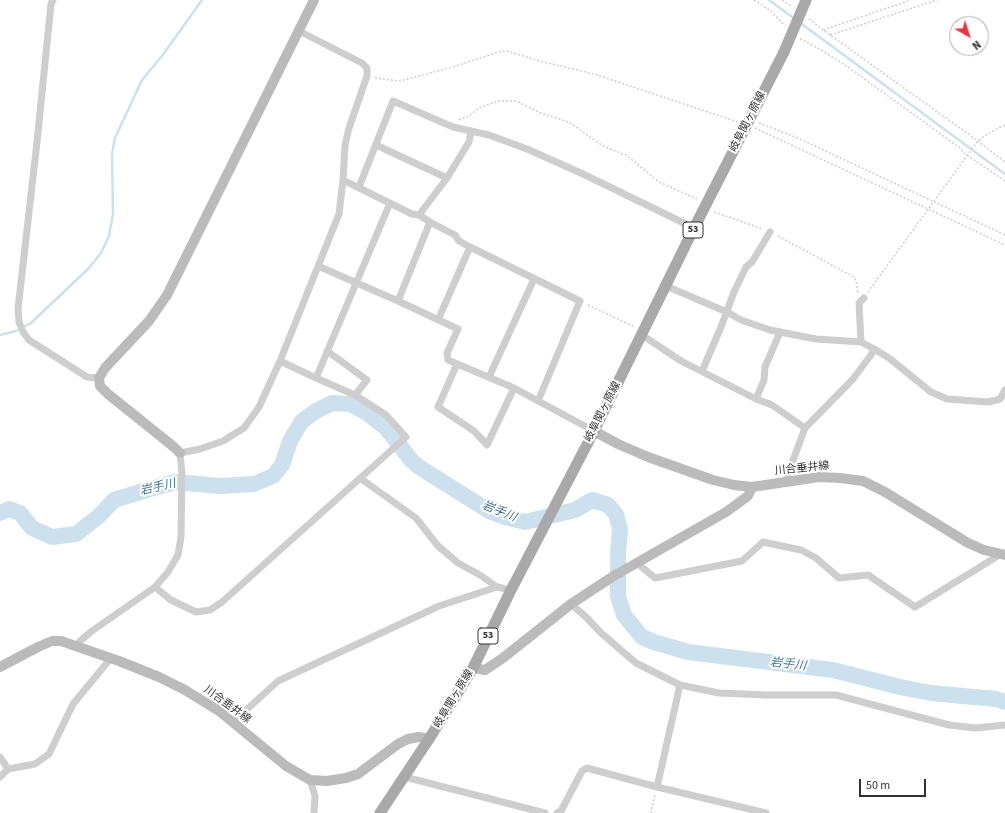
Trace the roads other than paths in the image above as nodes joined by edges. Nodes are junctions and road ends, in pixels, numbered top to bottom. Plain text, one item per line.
1 (53, 0) edge
2 (314, 0) edge
3 (806, 0) edge
4 (299, 31) junction
5 (471, 132) junction
6 (376, 145) junction
7 (447, 178) junction
8 (343, 180) junction
9 (360, 188) junction
10 (390, 203) junction
11 (419, 215) junction
12 (430, 222) junction
13 (694, 228) junction
14 (770, 232) road end
15 (470, 247) junction
16 (318, 266) junction
17 (534, 279) junction
18 (356, 283) junction
19 (666, 286) junction
20 (862, 299) road end
21 (398, 301) junction
22 (727, 312) junction
23 (438, 320) junction
24 (780, 332) junction
25 (643, 333) junction
26 (860, 342) junction
27 (874, 348) junction
28 (327, 351) junction
29 (280, 361) junction
30 (457, 364) junction
31 (702, 371) junction
32 (489, 377) junction
33 (99, 378) junction
34 (316, 378) junction
35 (514, 388) junction
36 (1005, 390) edge
37 (355, 395) junction
38 (756, 399) junction
39 (538, 401) junction
40 (805, 428) junction
41 (594, 431) junction
42 (180, 454) junction
43 (360, 478) junction
44 (785, 482) junction
45 (752, 487) junction
46 (1003, 554) edge
47 (634, 564) junction
48 (155, 587) junction
49 (497, 587) junction
50 (511, 590) junction
51 (572, 604) junction
52 (77, 646) junction
53 (111, 658) junction
54 (0, 667) edge
55 (473, 668) junction
56 (680, 685) junction
57 (233, 722) junction
58 (1005, 725) edge
59 (430, 739) junction
60 (0, 757) edge
61 (8, 769) junction
62 (0, 777) edge
63 (405, 777) junction
64 (310, 780) junction
65 (657, 787) junction
66 (314, 813) edge
67 (380, 813) edge
68 (545, 813) edge
69 (557, 813) edge
70 (766, 813) edge

1 - 33 street
2 - 4 main road
3 - 13 main road, 岐阜関ヶ原線 / 53
4 - 8 street
4 - 33 main road
5 - 6 street
5 - 7 street
5 - 13 street
6 - 7 street
6 - 9 street
7 - 11 street
8 - 9 street
8 - 16 street
9 - 10 street
10 - 11 street
10 - 18 street
11 - 12 street
12 - 15 street
12 - 21 street
13 - 19 main road, 岐阜関ヶ原線 / 53
14 - 22 street
15 - 17 street
15 - 23 street
16 - 18 street
16 - 29 street
17 - 32 street
17 - 39 street
18 - 21 street
18 - 28 street
19 - 22 street
19 - 25 main road, 岐阜関ヶ原線 / 53
20 - 26 street
21 - 23 street
22 - 24 street
22 - 31 street
23 - 30 street
24 - 26 street
24 - 38 street
25 - 31 street
25 - 41 main road, 岐阜関ヶ原線 / 53
26 - 27 street
27 - 36 street
27 - 40 street
28 - 34 street
28 - 37 street
29 - 34 street
29 - 42 street
30 - 32 street
30 - 35 street
31 - 38 street
32 - 35 street
33 - 42 main road
34 - 37 street
35 - 39 street
37 - 43 street
38 - 40 street
39 - 41 street
40 - 44 street
41 - 45 main road, 川合垂井線
41 - 50 main road, 岐阜関ヶ原線 / 53
42 - 48 street
43 - 48 street
43 - 49 street
44 - 45 main road, 川合垂井線
44 - 46 main road, 川合垂井線
45 - 47 main road
46 - 47 street
47 - 51 main road
48 - 52 street
49 - 50 street
49 - 57 street
50 - 55 main road, 岐阜関ヶ原線 / 53
51 - 55 main road
51 - 56 street
52 - 53 main road, 川合垂井線
52 - 54 main road, 川合垂井線
53 - 57 main road, 川合垂井線
53 - 61 street
55 - 59 main road, 岐阜関ヶ原線 / 53
56 - 58 street
56 - 65 street
57 - 64 main road, 川合垂井線
59 - 63 main road, 岐阜関ヶ原線 / 53
59 - 64 main road, 川合垂井線
60 - 61 street
61 - 62 street
63 - 67 main road, 岐阜関ヶ原線 / 53
63 - 68 street
64 - 66 street
65 - 69 street
65 - 70 street

